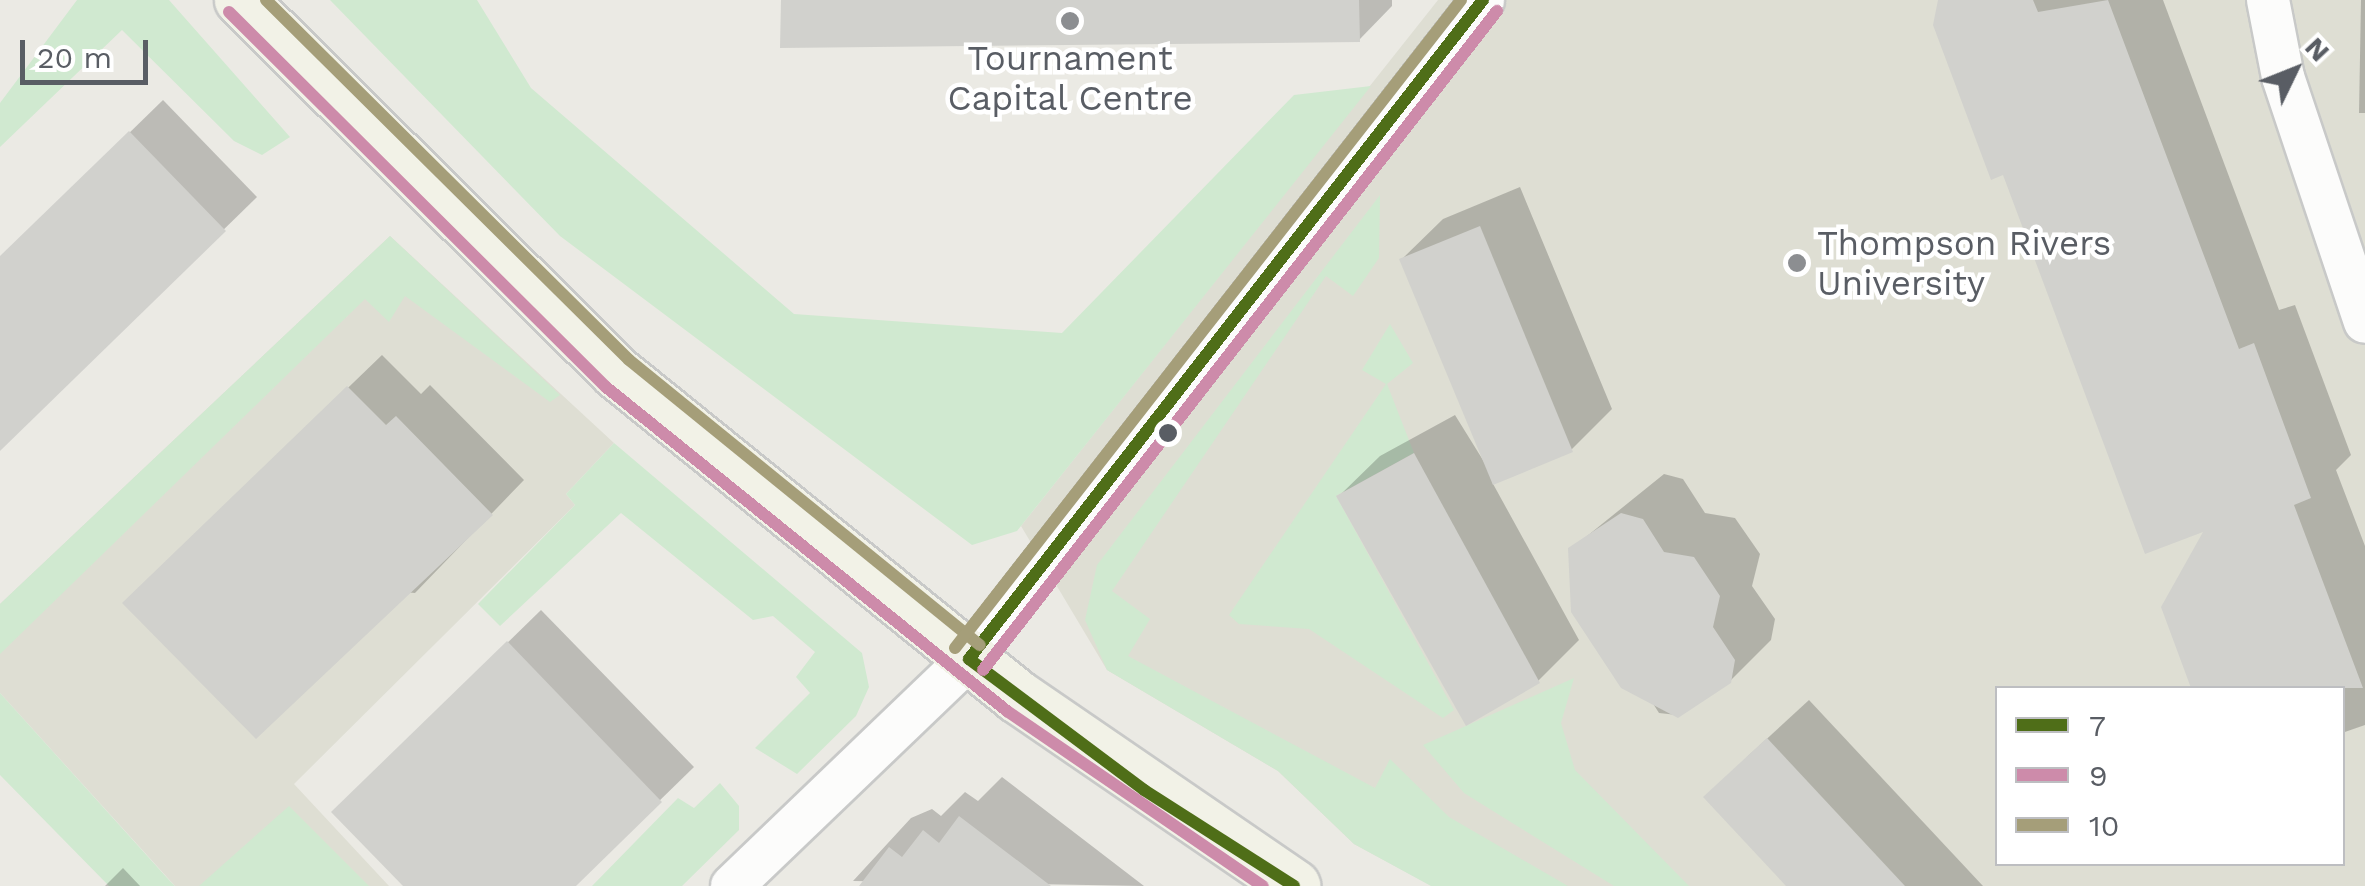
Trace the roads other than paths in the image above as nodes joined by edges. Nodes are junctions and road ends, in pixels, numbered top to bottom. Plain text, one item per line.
1 (241, 0) edge
2 (1484, 0) edge
3 (2268, 0) edge
4 (2365, 322) edge
5 (969, 660) junction
6 (732, 886) edge
7 (1294, 886) edge

1 - 5 main road
2 - 5 street
3 - 4 street
5 - 6 street
5 - 7 main road

